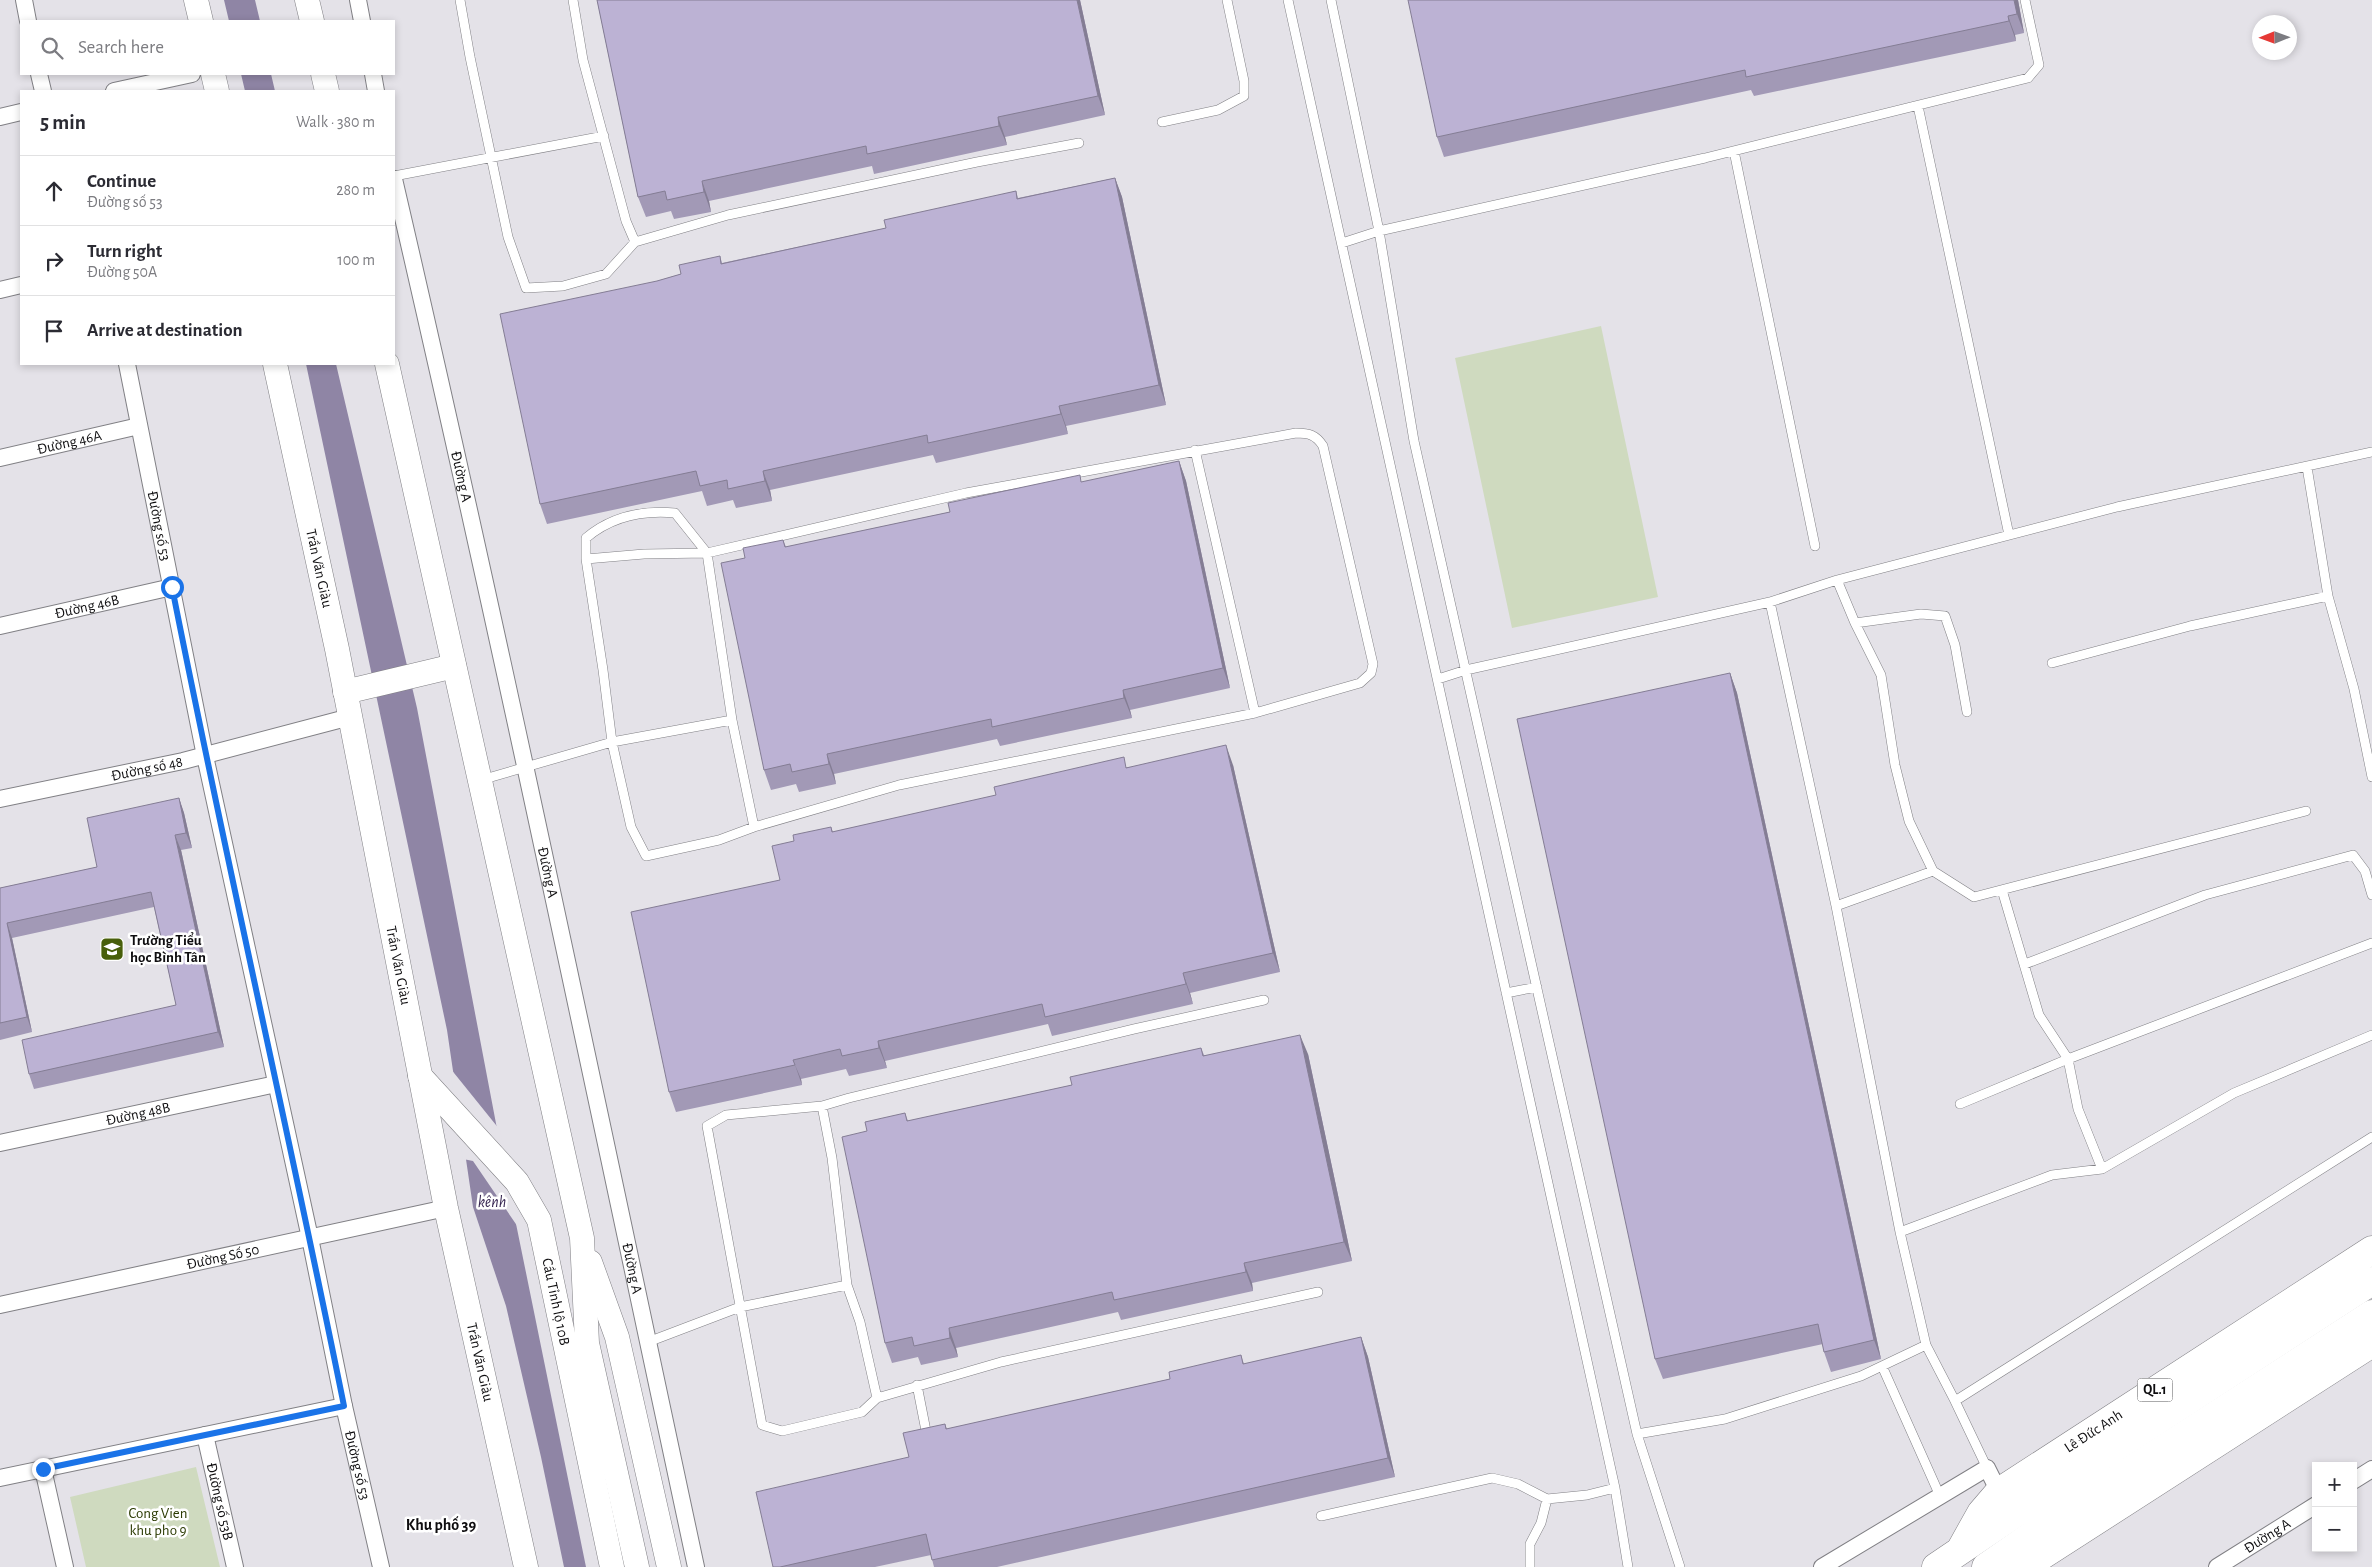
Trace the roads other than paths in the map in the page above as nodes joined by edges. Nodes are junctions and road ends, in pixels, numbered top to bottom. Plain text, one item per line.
1 (24, 0) edge
2 (196, 0) edge
3 (307, 0) edge
4 (358, 0) edge
5 (574, 0) edge
6 (1227, 0) edge
7 (1288, 0) edge
8 (1331, 0) edge
9 (2025, 0) edge
10 (462, 1) edge
11 (28, 20) edge
12 (201, 20) edge
13 (312, 20) edge
14 (362, 20) edge
15 (39, 75) edge
16 (187, 75) edge
17 (213, 75) edge
18 (323, 75) edge
19 (373, 75) edge
20 (43, 90) edge
21 (119, 90) edge
22 (217, 90) edge
23 (327, 90) edge
24 (376, 90) edge
25 (1918, 106) junction
26 (20, 112) edge
27 (0, 117) edge
28 (1162, 122) dead end
29 (604, 136) junction
30 (1079, 143) dead end
31 (1734, 151) junction
32 (492, 157) junction
33 (395, 178) edge
34 (395, 182) edge
35 (1379, 231) junction
36 (635, 242) junction
37 (1342, 243) junction
38 (20, 285) edge
39 (0, 290) edge
40 (127, 365) edge
41 (275, 365) edge
42 (386, 365) edge
43 (139, 426) junction
44 (1195, 450) junction
45 (2372, 452) edge
46 (0, 458) edge
47 (2307, 467) junction
48 (2009, 535) junction
49 (1815, 546) dead end
50 (707, 553) junction
51 (586, 559) junction
52 (1838, 580) junction
53 (172, 587) junction
54 (2328, 596) junction
55 (1770, 602) junction
56 (1855, 623) junction
57 (0, 626) edge
58 (2052, 663) dead end
59 (454, 666) junction
60 (1466, 670) junction
61 (1438, 679) junction
62 (345, 692) junction
63 (1967, 712) dead end
64 (1255, 713) junction
65 (350, 717) junction
66 (732, 720) junction
67 (612, 742) junction
68 (205, 756) junction
69 (526, 768) junction
70 (2372, 777) edge
71 (481, 780) junction
72 (0, 800) edge
73 (2306, 811) dead end
74 (754, 826) junction
75 (1933, 871) junction
76 (2002, 890) junction
77 (2372, 895) edge
78 (1836, 906) junction
79 (2372, 943) edge
80 (2025, 964) junction
81 (1537, 987) junction
82 (1506, 993) junction
83 (1264, 1000) dead end
84 (2372, 1035) edge
85 (2068, 1059) junction
86 (420, 1076) junction
87 (276, 1084) junction
88 (1960, 1104) dead end
89 (822, 1106) junction
90 (2372, 1137) edge
91 (0, 1143) edge
92 (2102, 1169) junction
93 (446, 1208) junction
94 (1900, 1232) junction
95 (310, 1238) junction
96 (582, 1244) junction
97 (2372, 1250) edge
98 (2372, 1281) edge
99 (847, 1284) junction
100 (1318, 1292) dead end
101 (0, 1305) edge
102 (740, 1307) junction
103 (2372, 1314) edge
104 (648, 1342) junction
105 (2372, 1343) edge
106 (1926, 1345) junction
107 (1882, 1366) junction
108 (917, 1385) junction
109 (877, 1398) junction
110 (1956, 1401) junction
111 (344, 1406) junction
112 (1637, 1434) junction
113 (205, 1435) junction
114 (927, 1436) edge
115 (1987, 1468) junction
116 (43, 1469) junction
117 (2372, 1469) edge
118 (0, 1478) edge
119 (2357, 1478) edge
120 (1615, 1488) junction
121 (2000, 1492) junction
122 (2047, 1492) junction
123 (1940, 1496) junction
124 (1546, 1499) junction
125 (2313, 1507) edge
126 (1321, 1516) dead end
127 (1960, 1551) junction
128 (65, 1567) edge
129 (235, 1567) edge
130 (381, 1567) edge
131 (526, 1567) edge
132 (612, 1567) edge
133 (637, 1567) edge
134 (669, 1567) edge
135 (696, 1567) edge
136 (1530, 1567) edge
137 (1628, 1567) edge
138 (1680, 1567) edge
139 (1822, 1567) edge
140 (1936, 1567) edge
141 (1986, 1567) edge
142 (2024, 1567) edge
143 (2217, 1567) edge

1 - 11 street
2 - 12 main road
3 - 13 main road
4 - 14 street
5 - 29 lane
6 - 28 lane
7 - 37 lane
8 - 35 lane
9 - 25 lane
10 - 32 lane
15 - 20 street
16 - 21 street
17 - 22 main road
18 - 23 main road
19 - 24 street
25 - 31 lane
25 - 48 lane
26 - 27 street
29 - 32 lane
29 - 36 lane
30 - 36 lane
31 - 35 lane
31 - 49 lane
32 - 33 lane
32 - 36 lane
34 - 69 street, Đường A
35 - 37 lane
35 - 60 lane
37 - 61 lane
38 - 39 street
40 - 43 street, Đường số 53
41 - 62 main road, Trần Văn Giàu
42 - 59 main road
43 - 46 street, Đường 46A
43 - 53 street, Đường số 53
44 - 50 lane
44 - 64 lane
44 - 64 lane
45 - 47 lane
47 - 48 lane
47 - 54 lane
48 - 52 lane
50 - 51 lane
50 - 51 lane
50 - 66 lane
51 - 67 lane
52 - 55 lane
52 - 56 lane
53 - 57 street, Đường 46B
53 - 68 street, Đường số 53
54 - 58 lane
54 - 70 lane
55 - 60 lane
55 - 78 lane
56 - 63 lane
56 - 75 lane
59 - 62 main road
59 - 71 main road
60 - 61 lane
60 - 81 lane
61 - 82 lane
62 - 65 main road, Trần Văn Giàu
64 - 74 lane
65 - 68 street, Đường số 48
65 - 86 main road, Trần Văn Giàu
66 - 67 lane
66 - 74 lane
67 - 69 lane
67 - 74 lane
68 - 72 street, Đường số 48
68 - 87 street, Đường số 53
69 - 71 lane
69 - 104 street, Đường A
71 - 96 main road
73 - 76 lane
75 - 76 lane
75 - 78 lane
76 - 80 lane
77 - 80 lane
78 - 94 lane
79 - 85 lane
80 - 85 lane
81 - 82 lane
81 - 112 lane
82 - 120 lane
83 - 89 lane
84 - 92 lane
85 - 88 lane
85 - 92 lane
86 - 93 main road, Trần Văn Giàu
86 - 132 main road, Cầu Tỉnh lộ 10B
87 - 91 street, Đường 48B
87 - 95 street, Đường số 53
89 - 99 lane
89 - 102 lane
90 - 110 lane
92 - 94 lane
93 - 95 street, Đường Số 50
93 - 131 main road, Trần Văn Giàu
94 - 106 lane
95 - 101 street, Đường Số 50
95 - 111 street, Đường số 53
96 - 133 main road, Cầu Tỉnh lộ 10B
96 - 134 main road
97 - 121 highway, Lê Đức Anh / QL.1
98 - 122 highway, Lê Đức Anh / QL.1
99 - 102 lane
99 - 109 lane
100 - 108 lane
102 - 104 lane
102 - 109 lane
103 - 141 highway
104 - 135 street, Đường A
105 - 142 highway
106 - 107 lane
106 - 110 lane
107 - 112 lane
107 - 123 lane
108 - 109 lane
108 - 114 lane
110 - 115 lane
111 - 113 street
111 - 130 street, Đường số 53
112 - 138 lane
113 - 116 street
113 - 129 street, Đường số 53B
115 - 121 street
115 - 123 street
116 - 118 street
116 - 128 street
117 - 119 street
120 - 124 lane
120 - 137 lane
121 - 122 highway
121 - 127 highway, Lê Đức Anh / QL.1
122 - 127 highway, Lê Đức Anh / QL.1
123 - 139 street
124 - 126 lane
124 - 136 lane
125 - 143 street, Đường A
127 - 140 highway, Lê Đức Anh / QL.1

